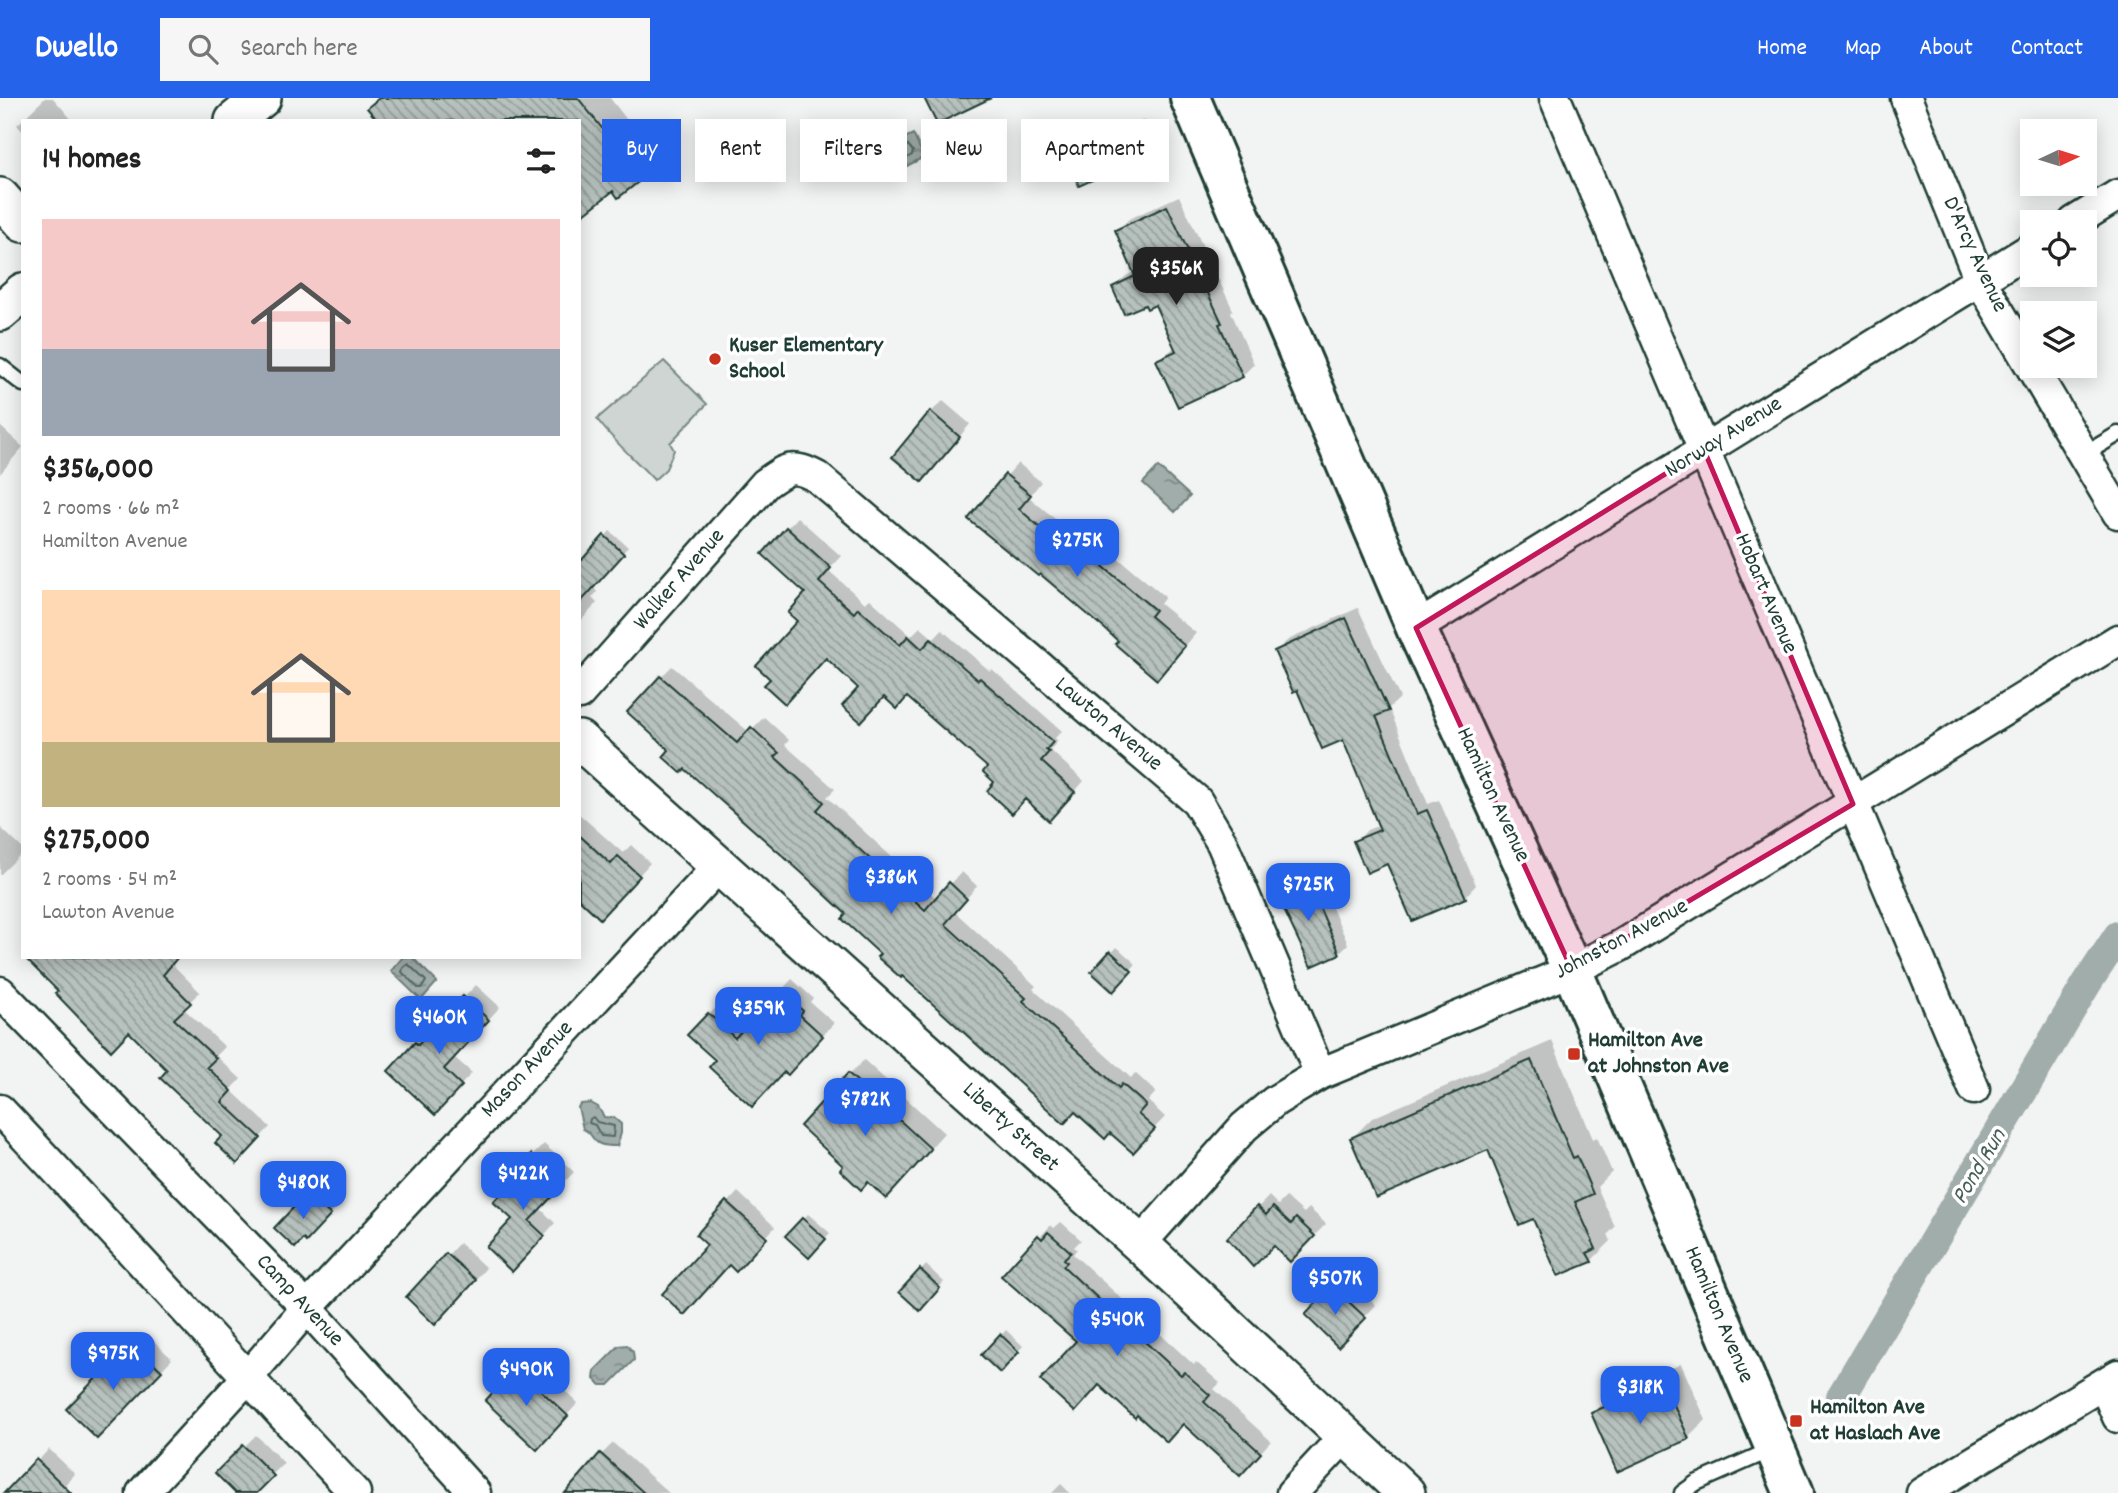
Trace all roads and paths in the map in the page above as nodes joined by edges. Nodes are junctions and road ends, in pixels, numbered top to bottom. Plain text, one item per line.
1 (262, 98) edge
2 (1190, 98) edge
3 (1555, 98) edge
4 (1906, 98) edge
5 (236, 119) edge
6 (2118, 195) edge
7 (0, 197) edge
8 (2094, 210) edge
9 (21, 221) edge
10 (2020, 255) edge
11 (1980, 280) junction
12 (21, 294) edge
13 (0, 312) edge
14 (0, 366) edge
15 (21, 382) edge
16 (2118, 434) edge
17 (1704, 450) junction
18 (2083, 455) junction
19 (785, 469) joint
20 (2118, 513) edge
21 (1416, 628) junction
22 (2118, 640) edge
23 (581, 692) edge
24 (581, 742) edge
25 (1853, 804) junction
26 (718, 867) junction
27 (1572, 970) junction
28 (0, 992) edge
29 (1320, 1074) junction
30 (1974, 1090) dead end
31 (0, 1110) edge
32 (1140, 1244) junction
33 (307, 1308) junction
34 (247, 1378) junction
35 (2111, 1380) edge
36 (2118, 1417) edge
37 (1345, 1436) junction
38 (1774, 1448) junction
39 (142, 1493) edge
40 (355, 1493) edge
41 (475, 1493) edge
42 (1292, 1493) edge
43 (1406, 1493) edge
44 (1682, 1493) edge
45 (1794, 1493) edge
46 (1922, 1493) edge

1 - 5 street
2 - 21 main road, Hamilton Avenue
3 - 17 street, Hobart Avenue
4 - 11 street, D'Arcy Avenue
6 - 8 street
7 - 9 street
10 - 11 street, Norway Avenue
11 - 17 street, Norway Avenue
11 - 18 street, D'Arcy Avenue
12 - 13 street
14 - 15 lane
16 - 18 lane
17 - 21 street, Norway Avenue
17 - 25 street, Hobart Avenue
18 - 20 street, D'Arcy Avenue
19 - 23 street, Walker Avenue
19 - 29 street, Lawton Avenue
21 - 27 main road, Hamilton Avenue
22 - 25 street, Johnston Avenue
24 - 26 street, Liberty Street
25 - 27 street, Johnston Avenue
25 - 30 street, Hobart Avenue
26 - 32 street, Liberty Street
26 - 33 street, Mason Avenue
27 - 29 street, Johnston Avenue
27 - 38 main road, Hamilton Avenue
28 - 33 street, Camp Avenue
29 - 32 street, Johnston Avenue
31 - 34 street
32 - 37 street, Liberty Street
33 - 34 street, Mason Avenue
33 - 41 street, Camp Avenue
34 - 39 street, Mason Avenue
34 - 40 street
35 - 36 street
35 - 46 street
37 - 42 street
37 - 43 street, Liberty Street
38 - 44 lane
38 - 45 main road, Hamilton Avenue

